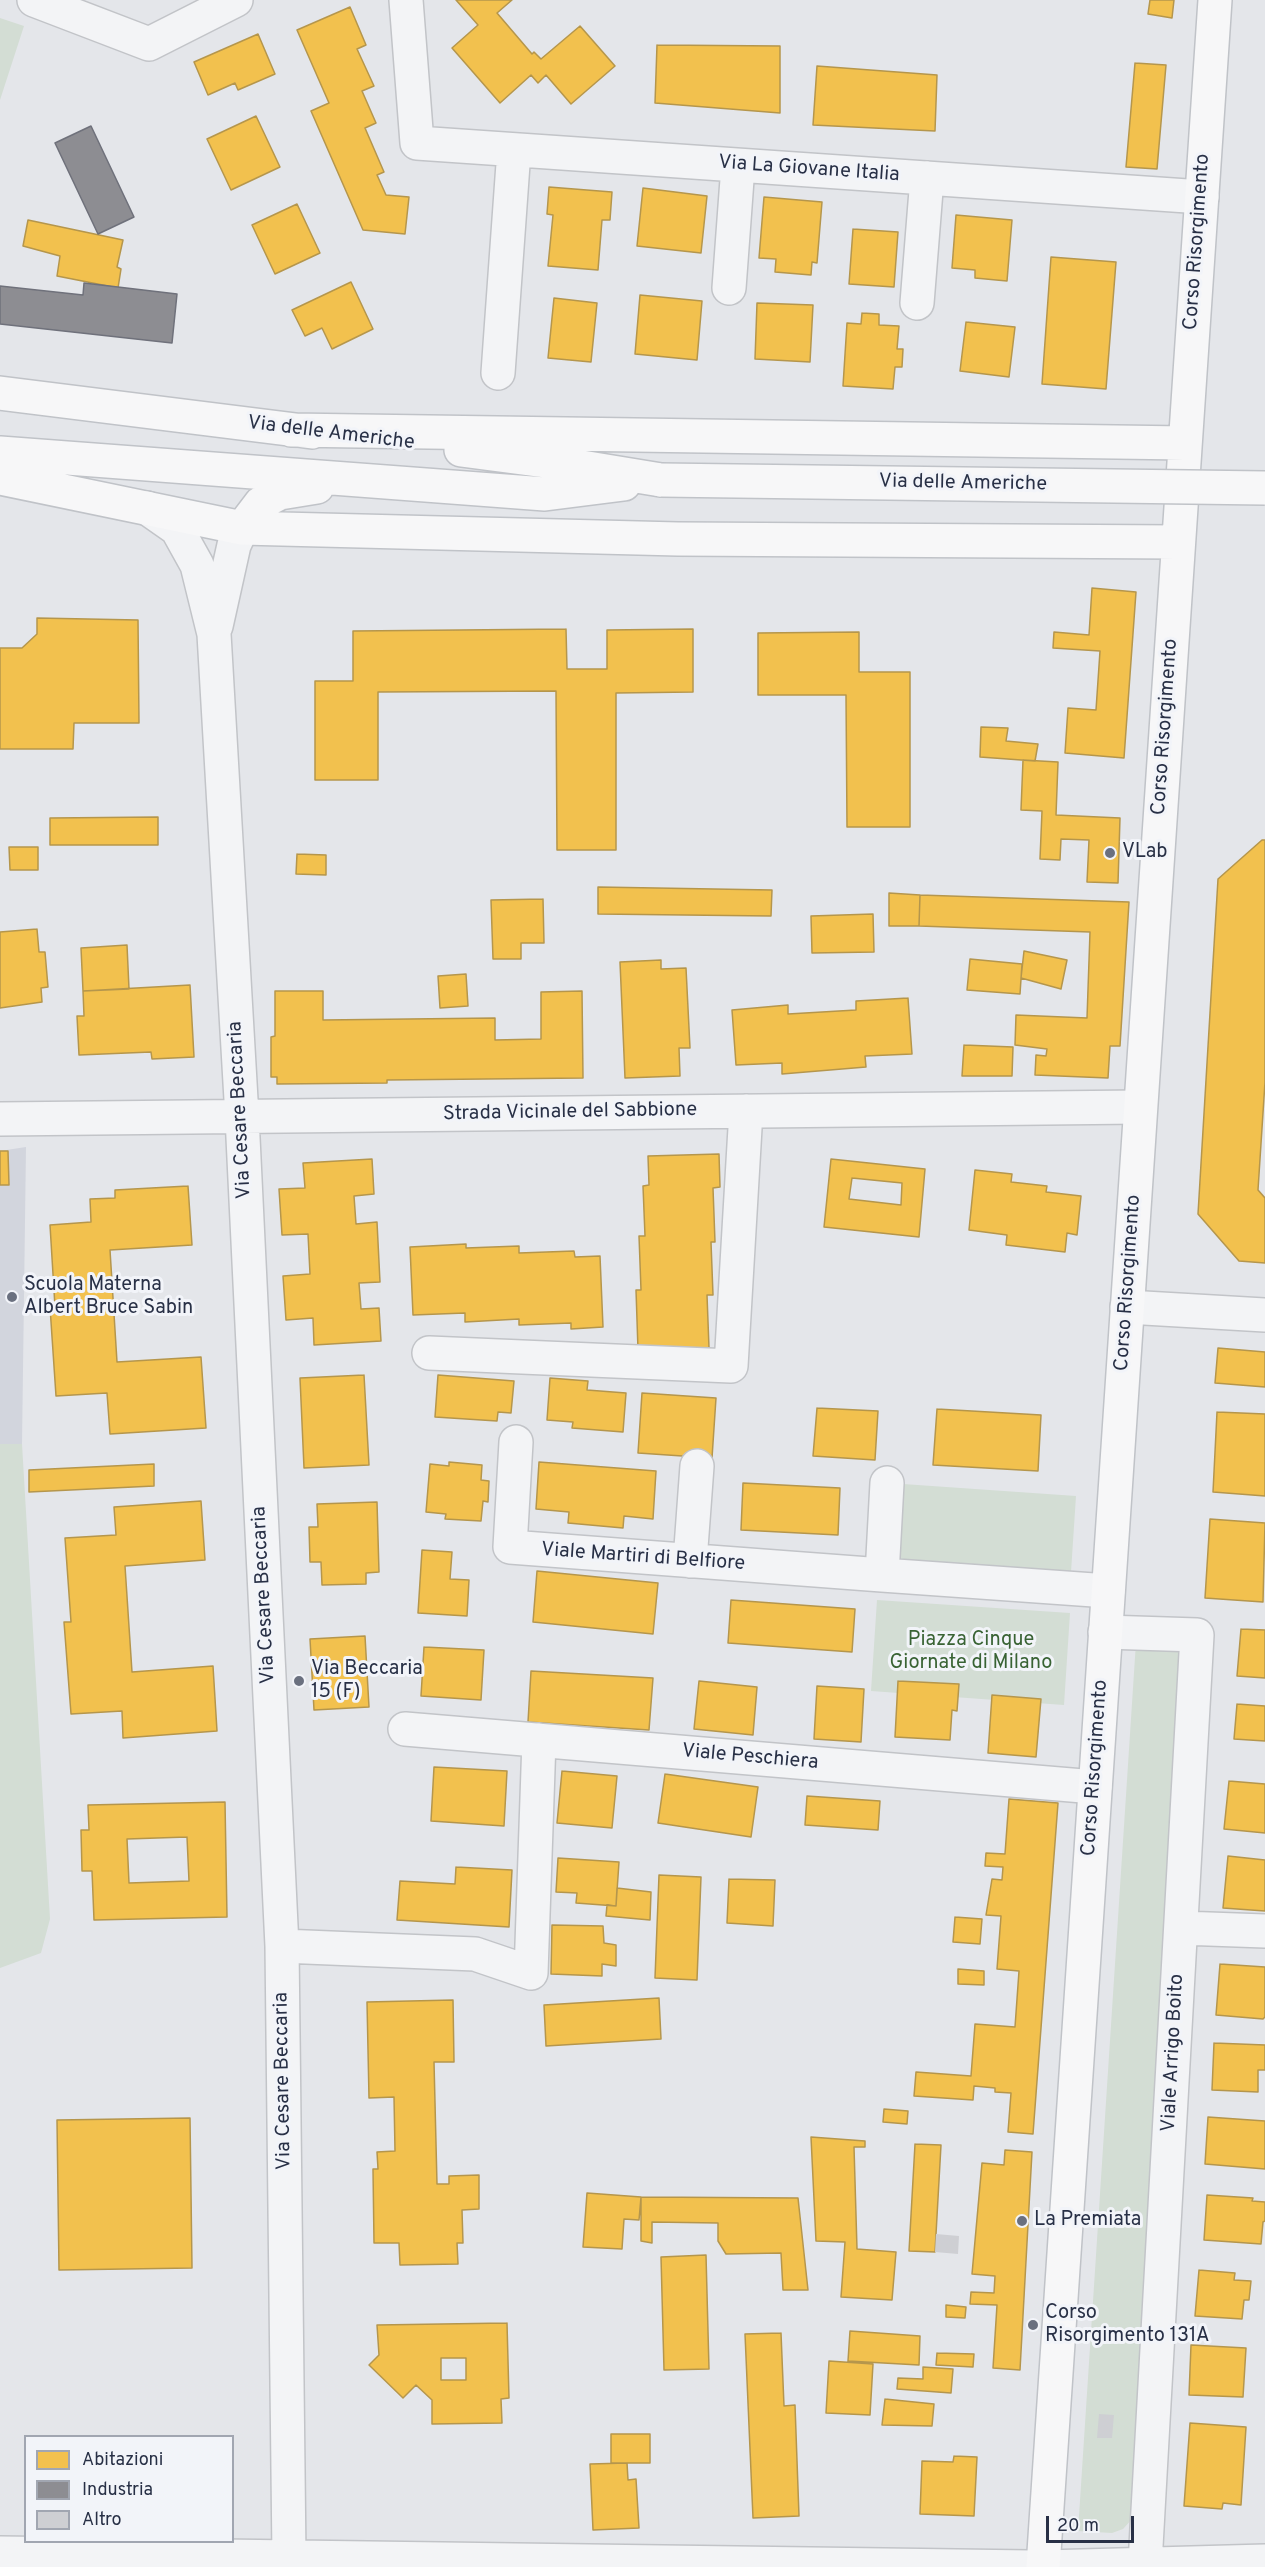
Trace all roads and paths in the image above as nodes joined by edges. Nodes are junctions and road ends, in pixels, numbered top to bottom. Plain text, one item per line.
1 (34, 0) edge
2 (236, 0) edge
3 (406, 0) edge
4 (1215, 0) edge
5 (514, 150) junction
6 (738, 166) junction
7 (927, 178) junction
8 (1202, 197) junction
9 (729, 288) dead end
10 (917, 303) dead end
11 (498, 373) dead end
12 (0, 393) edge
13 (291, 430) junction
14 (1185, 443) junction
15 (0, 453) edge
16 (0, 478) edge
17 (357, 480) junction
18 (661, 480) junction
19 (1265, 488) edge
20 (147, 508) junction
21 (242, 528) junction
22 (1179, 542) junction
23 (214, 634) junction
24 (1140, 1107) junction
25 (746, 1111) junction
26 (242, 1117) junction
27 (0, 1119) edge
28 (1127, 1307) junction
29 (1265, 1315) edge
30 (429, 1353) dead end
31 (516, 1442) dead end
32 (697, 1466) dead end
33 (887, 1483) dead end
34 (690, 1561) junction
35 (882, 1575) junction
36 (1108, 1592) junction
37 (1105, 1632) junction
38 (405, 1729) dead end
39 (539, 1740) junction
40 (1095, 1787) junction
41 (1181, 1928) junction
42 (1265, 1931) edge
43 (282, 1946) junction
44 (0, 2553) edge
45 (1265, 2560) edge
46 (112, 2561) edge
47 (307, 2561) edge
48 (1145, 2564) junction
49 (1031, 2567) edge
50 (1044, 2567) edge

1 - 2 street
3 - 5 street, Via La Giovane Italia
4 - 8 main road, Corso Risorgimento
5 - 6 street, Via La Giovane Italia
5 - 11 street
6 - 7 street, Via La Giovane Italia
6 - 9 street
7 - 8 street, Via La Giovane Italia
7 - 10 street
8 - 14 main road, Corso Risorgimento
12 - 13 main road, Via delle Americhe
13 - 14 main road
13 - 18 main road, Via delle Americhe
14 - 22 main road, Corso Risorgimento
15 - 17 main road, Via delle Americhe
16 - 20 main road
17 - 18 main road, Via delle Americhe
17 - 21 main road
18 - 19 main road, Via delle Americhe, bridge
20 - 21 main road
20 - 23 street, Via Cesare Beccaria
21 - 22 main road
21 - 23 street, Via Cesare Beccaria
22 - 24 main road, Corso Risorgimento
23 - 26 street, Via Cesare Beccaria
24 - 25 street, Strada Vicinale del Sabbione
24 - 28 main road, Corso Risorgimento
25 - 26 street, Strada Vicinale del Sabbione
25 - 30 street
26 - 27 street, Strada Vicinale del Sabbione
26 - 43 street, Via Cesare Beccaria
28 - 29 street
28 - 36 main road, Corso Risorgimento
31 - 34 street, Viale Martiri di Belfiore
32 - 34 street
33 - 35 street
34 - 35 street, Viale Martiri di Belfiore
35 - 36 street
36 - 37 main road, Corso Risorgimento
37 - 40 main road, Corso Risorgimento
37 - 41 street, Viale Arrigo Boito
38 - 39 street, Viale Peschiera
39 - 40 street, Viale Peschiera
39 - 43 street
40 - 50 main road, Corso Risorgimento
41 - 42 street
41 - 48 street, Viale Arrigo Boito
43 - 47 street, Via Cesare Beccaria
44 - 46 street
45 - 48 street
46 - 47 street
47 - 49 street
48 - 50 street

